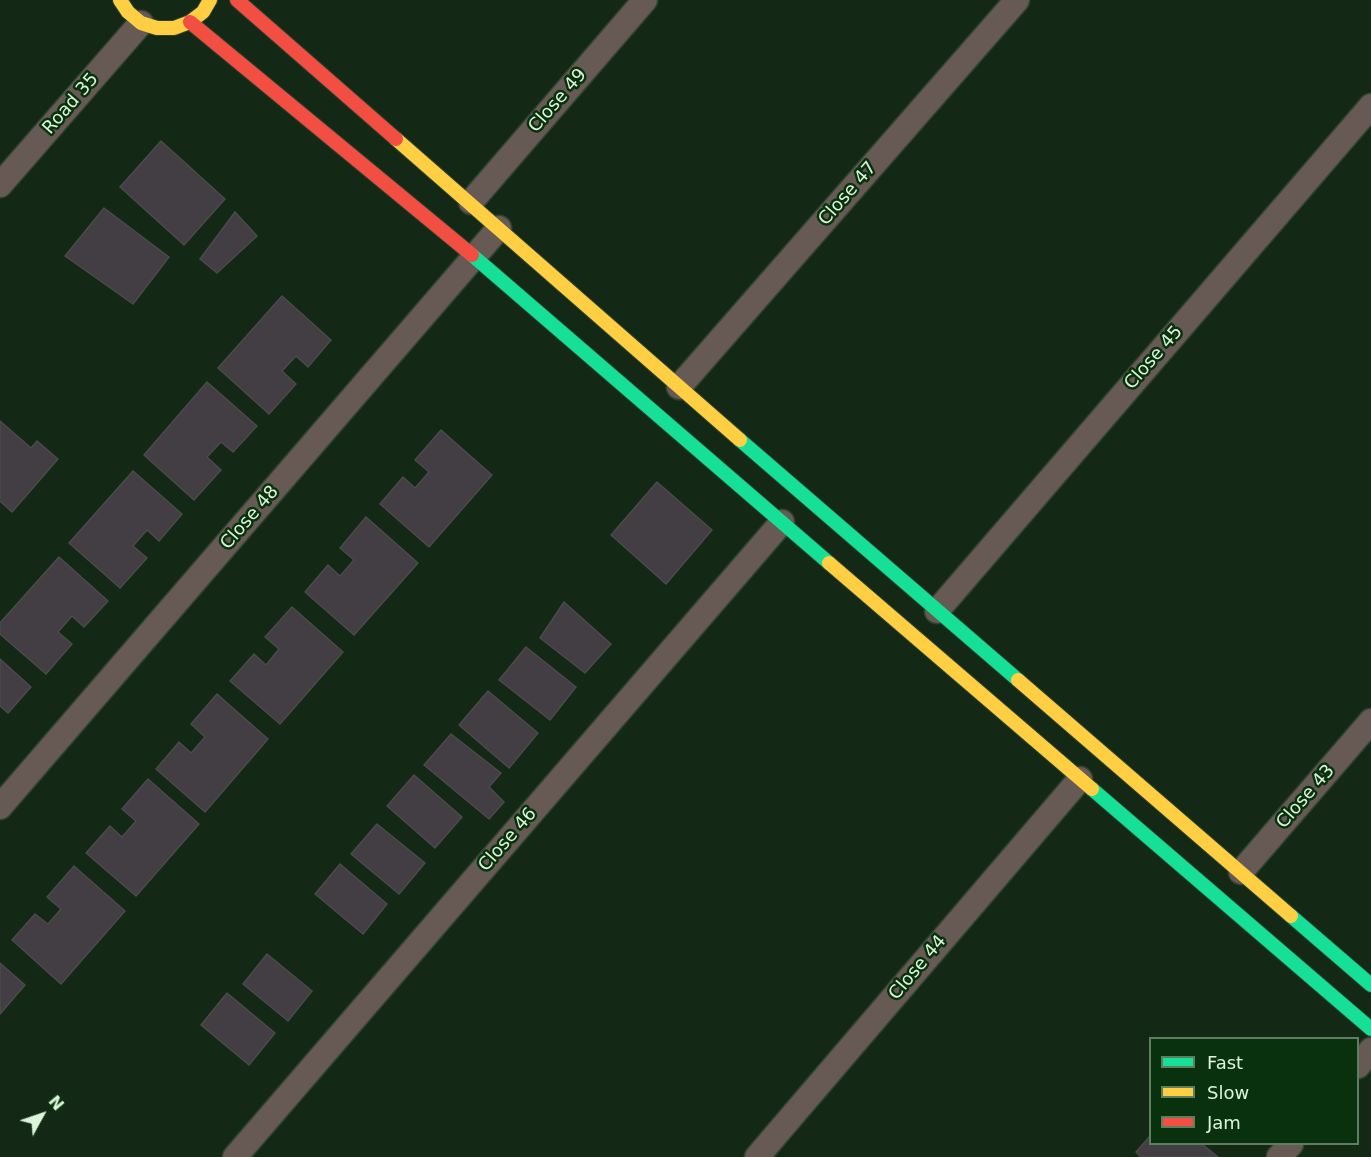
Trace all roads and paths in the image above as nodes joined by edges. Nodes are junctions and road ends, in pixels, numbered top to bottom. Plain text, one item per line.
1 (120, 0) edge
2 (210, 0) edge
3 (237, 0) edge
4 (645, 0) edge
5 (1017, 0) edge
6 (190, 22) junction
7 (141, 23) junction
8 (1371, 106) edge
9 (0, 185) edge
10 (471, 202) junction
11 (499, 228) junction
12 (476, 258) junction
13 (678, 387) junction
14 (782, 522) junction
15 (937, 610) junction
16 (1371, 721) edge
17 (1080, 778) junction
18 (1157, 800) junction
19 (0, 807) edge
20 (1134, 826) junction
21 (1241, 873) junction
22 (1371, 985) edge
23 (1371, 1029) edge
24 (1371, 1050) edge
25 (1359, 1065) edge
26 (1289, 1145) edge
27 (235, 1157) edge
28 (757, 1157) edge
29 (1279, 1157) edge

1 - 7 street
2 - 6 street
3 - 10 street
4 - 10 street, Close 49
5 - 13 street, Close 47
6 - 7 street
6 - 12 street
7 - 9 street, Road 35
8 - 15 street, Close 45
10 - 11 street
11 - 12 street, Close 48
11 - 13 street
12 - 14 street
12 - 19 street, Close 48
13 - 15 street
14 - 17 street
14 - 27 street, Close 46
15 - 18 street
16 - 21 street, Close 43
17 - 20 street
17 - 28 street, Close 44
18 - 20 street
18 - 21 street
20 - 23 street
21 - 22 street
24 - 25 street
26 - 29 street

